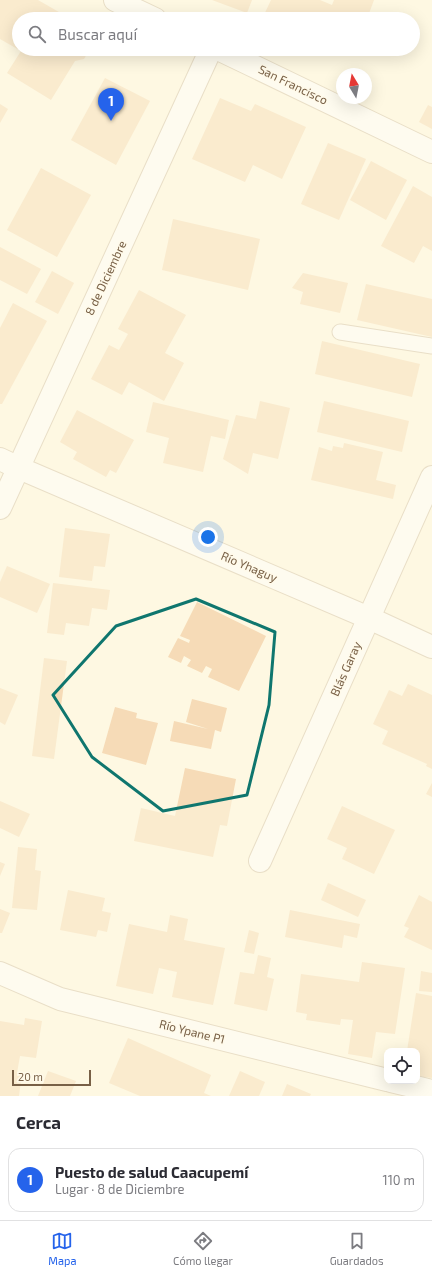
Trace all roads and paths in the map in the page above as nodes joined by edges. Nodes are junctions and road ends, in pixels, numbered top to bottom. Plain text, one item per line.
1 (115, 0) edge
2 (140, 12) edge
3 (208, 56) edge
4 (233, 56) edge
5 (432, 152) edge
6 (340, 332) dead end
7 (432, 346) edge
8 (9, 463) edge
9 (432, 477) edge
10 (0, 508) edge
11 (369, 618) junction
12 (432, 648) edge
13 (260, 861) dead end
14 (0, 973) edge
15 (384, 1079) edge
16 (403, 1084) edge
17 (432, 1091) edge

1 - 2 street
3 - 8 street, 8 de Diciembre
4 - 5 street, San Francisco
6 - 7 lane
8 - 10 street, 8 de Diciembre
8 - 11 street, Río Yhaguy
9 - 11 street, Blás Garay
11 - 12 street, Río Yhaguy
11 - 13 street, Blás Garay
14 - 15 street, Río Ypane P1
16 - 17 street

